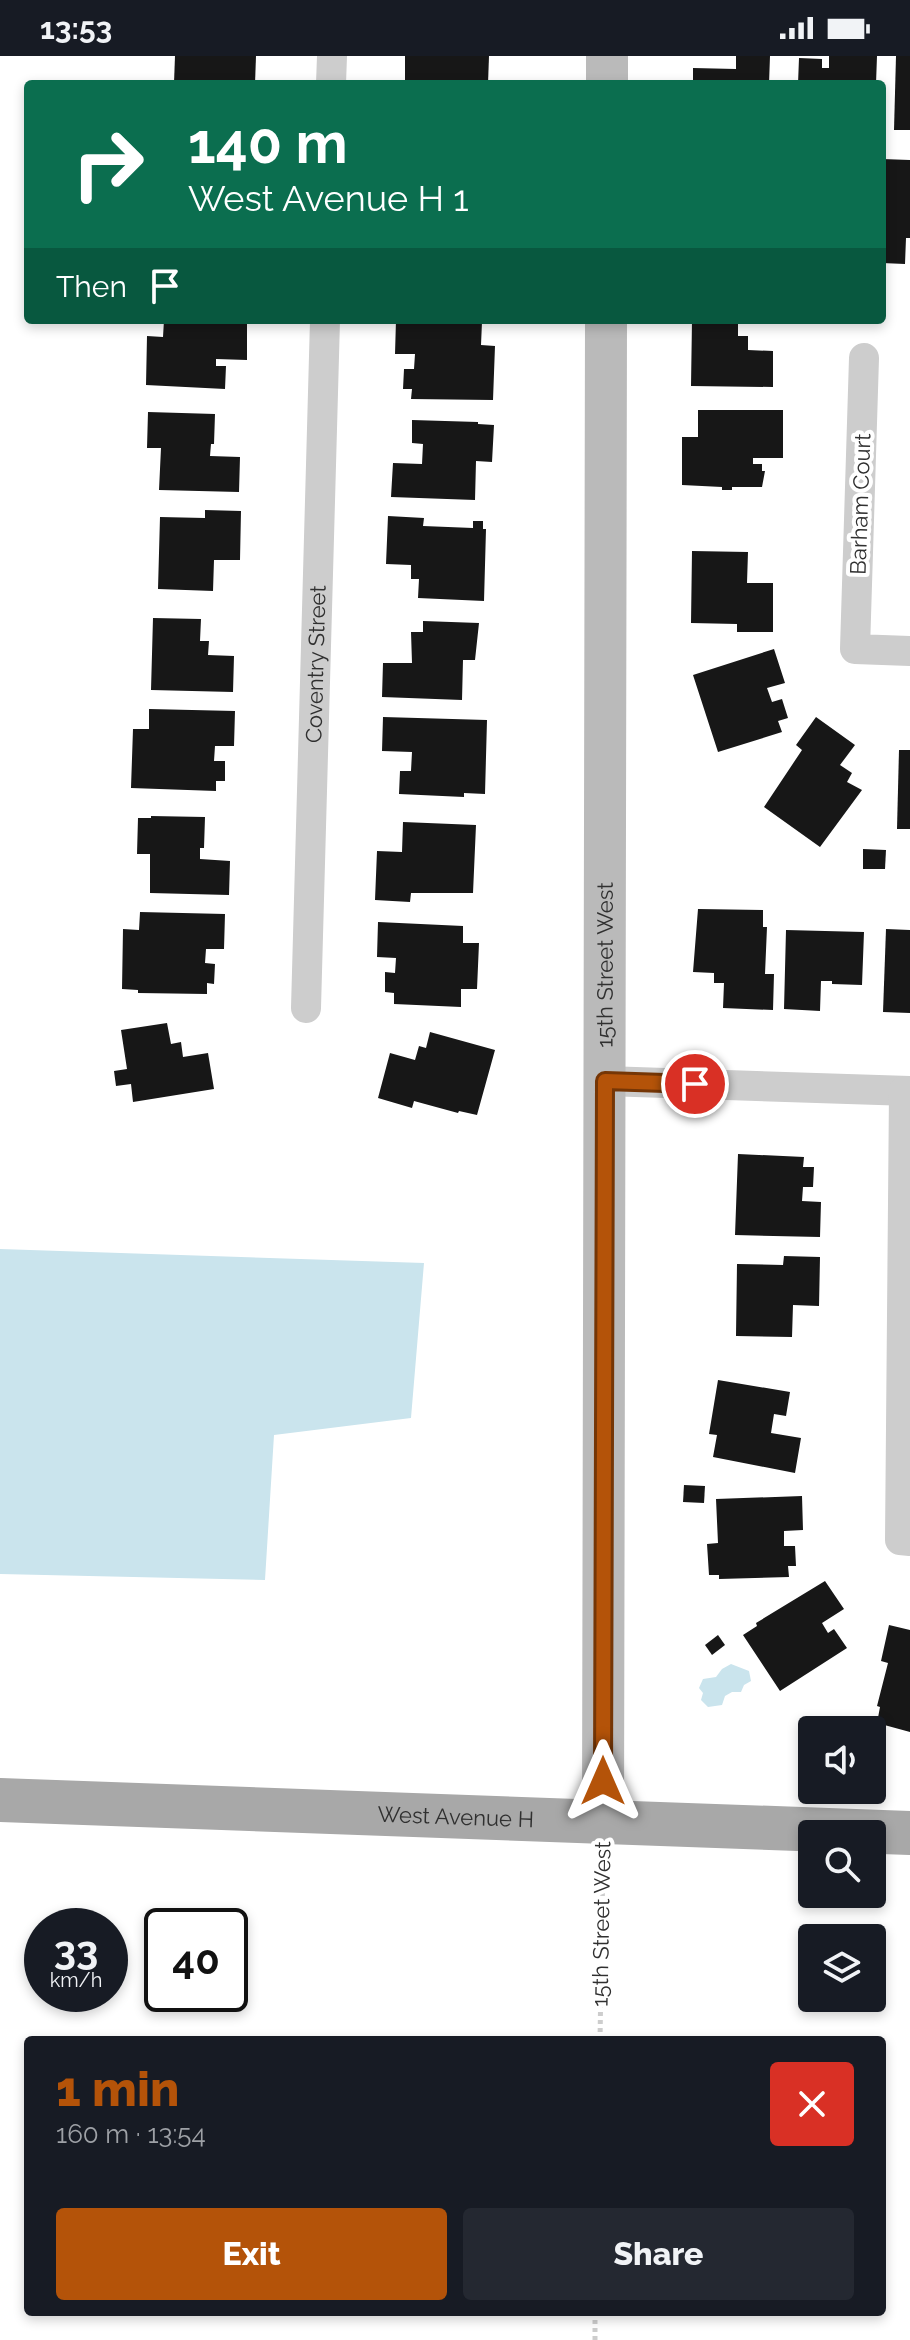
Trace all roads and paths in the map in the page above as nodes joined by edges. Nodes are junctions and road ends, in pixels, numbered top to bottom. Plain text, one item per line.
1 (332, 56) edge
2 (607, 56) edge
3 (331, 80) edge
4 (607, 80) edge
5 (325, 324) edge
6 (606, 324) edge
7 (864, 358) dead end
8 (910, 651) edge
9 (306, 1008) dead end
10 (605, 1081) junction
11 (907, 1091) edge
12 (905, 1540) edge
13 (0, 1800) edge
14 (603, 1823) junction
15 (910, 1833) edge
16 (600, 2036) edge
17 (595, 2316) edge
18 (595, 2340) edge

1 - 3 street
2 - 4 street
5 - 9 street, Coventry Street
6 - 10 street, 15th Street West
7 - 8 street, Barham Court
10 - 11 street
10 - 14 street, 15th Street West
11 - 12 street
13 - 14 main road, West Avenue H
14 - 15 main road, West Avenue H
14 - 16 path, 15th Street West
17 - 18 path

